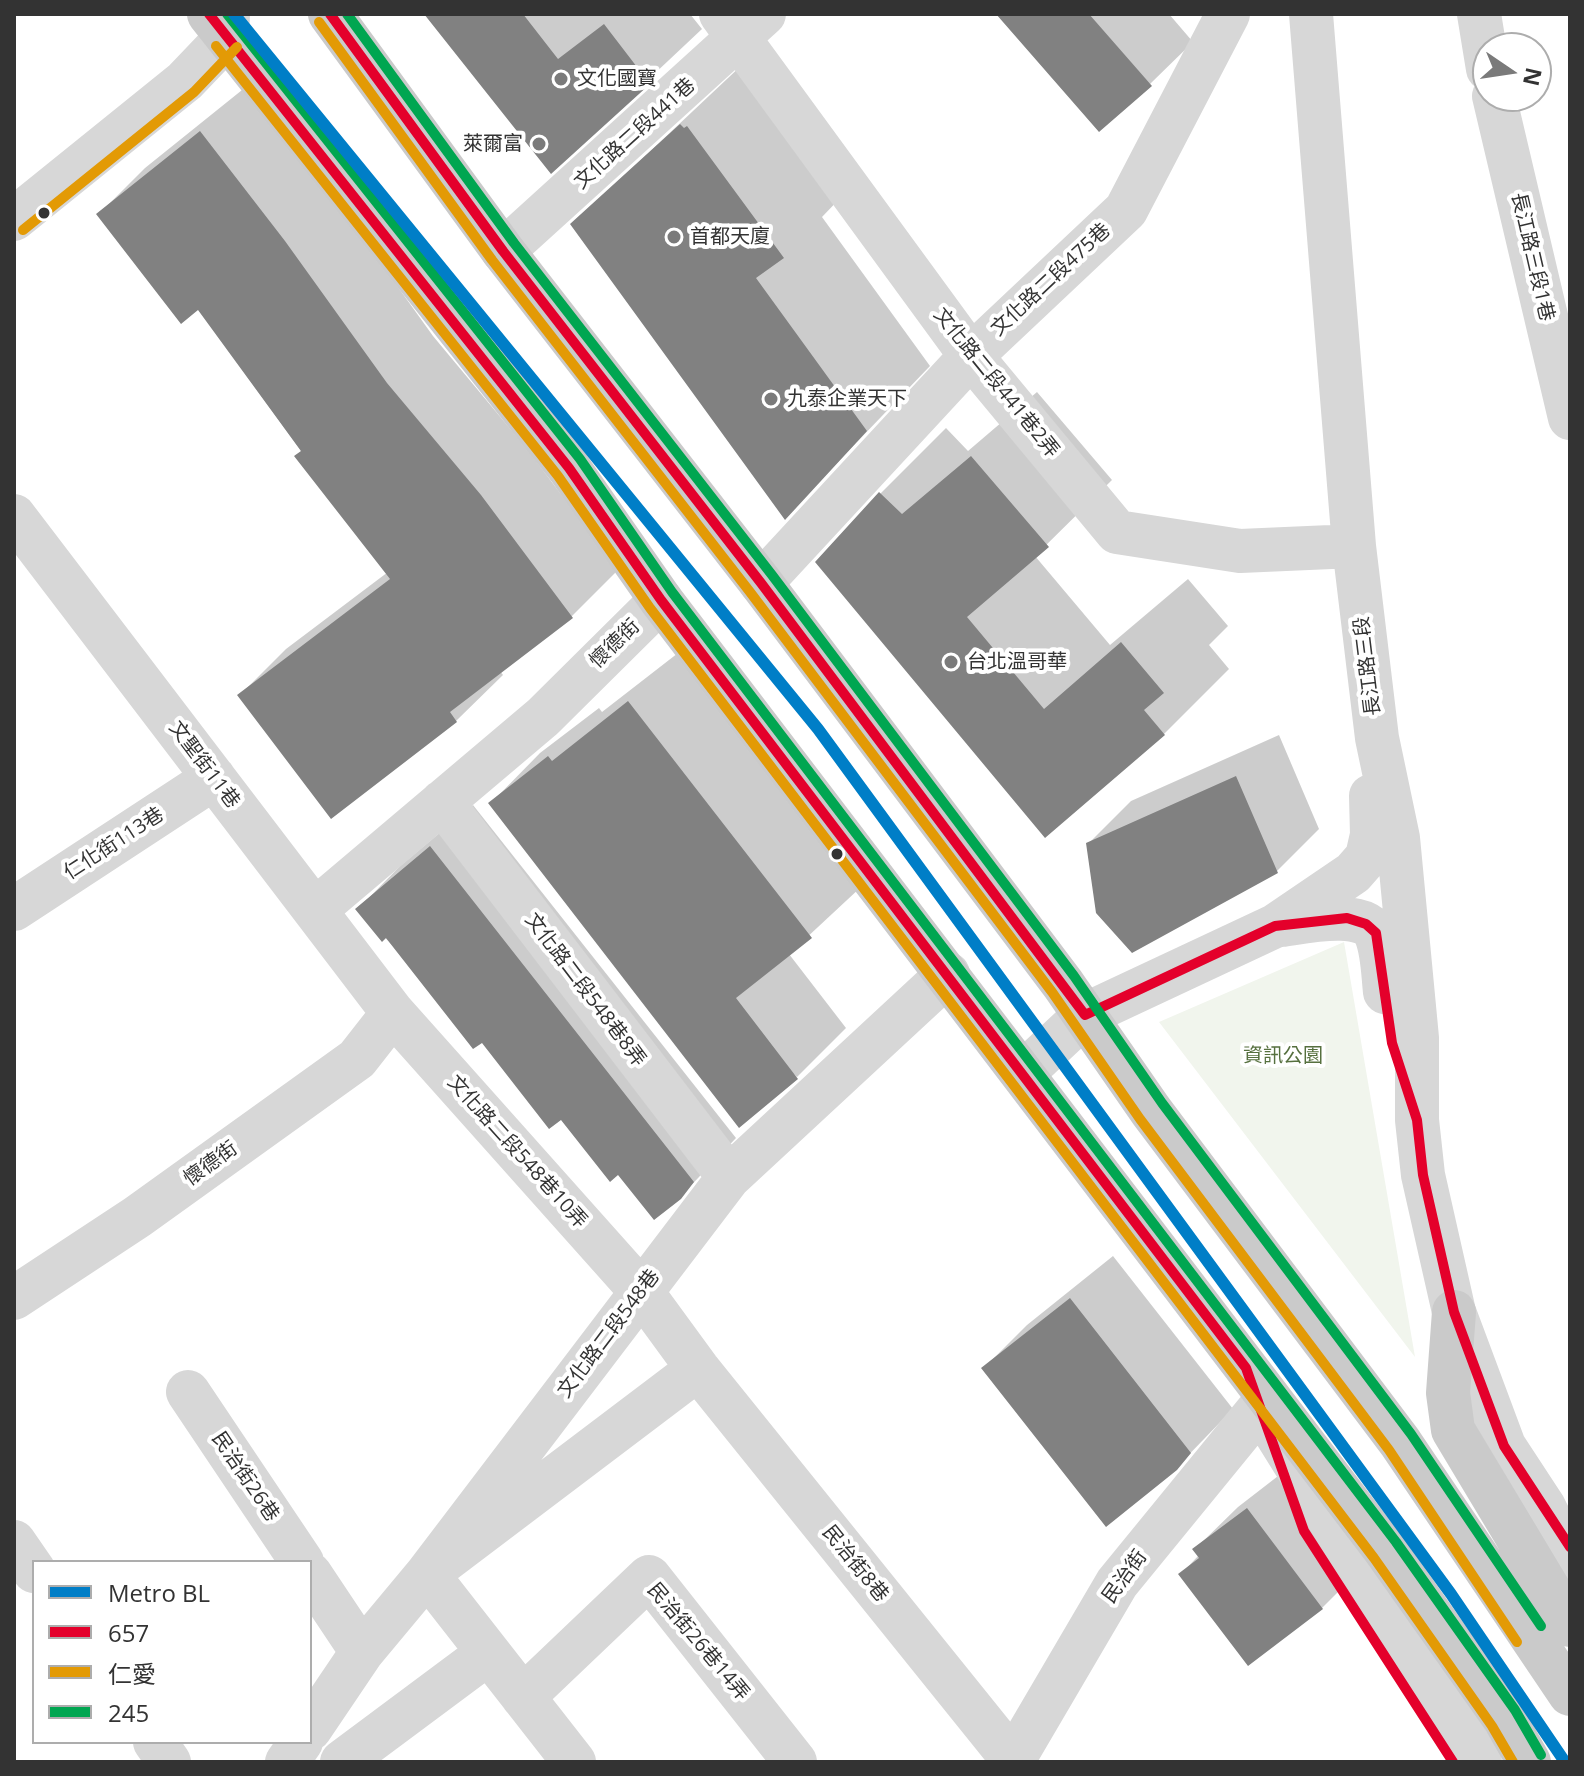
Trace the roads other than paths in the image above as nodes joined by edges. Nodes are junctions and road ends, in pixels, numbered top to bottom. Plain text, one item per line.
1 (330, 14) edge
2 (1228, 14) edge
3 (1311, 14) edge
4 (221, 22) edge
5 (742, 22) edge
6 (1498, 112) edge
7 (14, 219) edge
8 (503, 251) junction
9 (971, 356) junction
10 (1570, 418) edge
11 (14, 516) edge
12 (1354, 546) junction
13 (761, 583) junction
14 (661, 600) junction
15 (1377, 738) junction
16 (214, 778) junction
17 (442, 802) junction
18 (14, 909) edge
19 (316, 909) junction
20 (1275, 926) junction
21 (948, 974) junction
22 (393, 1013) junction
23 (1085, 1015) junction
24 (1024, 1072) junction
25 (1417, 1120) junction
26 (729, 1177) junction
27 (641, 1291) junction
28 (14, 1298) edge
29 (1454, 1312) junction
30 (698, 1369) junction
31 (1253, 1388) junction
32 (188, 1392) dead end
33 (1544, 1507) junction
34 (14, 1542) edge
35 (1570, 1547) edge
36 (1570, 1559) edge
37 (301, 1560) edge
38 (32, 1568) edge
39 (427, 1574) junction
40 (312, 1577) edge
41 (1570, 1625) edge
42 (362, 1652) junction
43 (487, 1654) junction
44 (1570, 1694) edge
45 (523, 1697) junction
46 (312, 1726) edge
47 (156, 1744) edge
48 (300, 1744) edge
49 (1012, 1761) edge
50 (169, 1762) edge
51 (287, 1762) edge
52 (342, 1762) edge
53 (574, 1762) edge
54 (795, 1762) edge
55 (1453, 1762) edge
56 (1480, 1762) edge
57 (1529, 1762) edge

1 - 8 main road
2 - 9 street, 文化路二段475巷
3 - 12 street, 長江路三段
4 - 7 street
4 - 14 main road
5 - 8 street, 文化路二段441巷
5 - 9 street, 文化路二段441巷2弄
6 - 10 street, 長江路三段1巷
8 - 13 main road
9 - 12 street, 文化路二段441巷2弄
9 - 13 street, 文化路二段475巷
11 - 16 street, 文聖街11巷
12 - 15 street, 長江路三段
13 - 23 main road
14 - 17 street, 懷德街
14 - 21 main road
15 - 20 street
15 - 25 street, 長江路三段
16 - 18 street, 仁化街113巷
16 - 19 street, 文聖街11巷
17 - 19 street, 懷德街
17 - 26 street, 文化路二段548巷8弄
19 - 22 street, 文聖街11巷
20 - 23 street
20 - 25 street
21 - 24 main road
21 - 26 street, 文化路二段548巷
22 - 27 street, 文化路二段548巷10弄
22 - 28 street, 懷德街
23 - 24 street
23 - 44 main road
24 - 31 main road
25 - 29 street, 長江路三段
26 - 27 street, 文化路二段548巷
27 - 30 street, 文化路二段548巷10弄
27 - 39 street, 文化路二段548巷
29 - 33 street, 長江路三段
29 - 41 main road
30 - 39 street
30 - 49 street, 民治街8巷
31 - 49 street, 民治街
31 - 55 street
31 - 56 street
31 - 57 main road
32 - 37 street, 民治街26巷
33 - 35 street
33 - 36 street
34 - 38 street
39 - 42 street, 文化路二段548巷
39 - 43 street
40 - 42 street
42 - 46 street, 文化路二段548巷
43 - 45 street
43 - 52 street
45 - 53 street
45 - 54 street, 民治街26巷14弄
47 - 50 street
48 - 51 street

